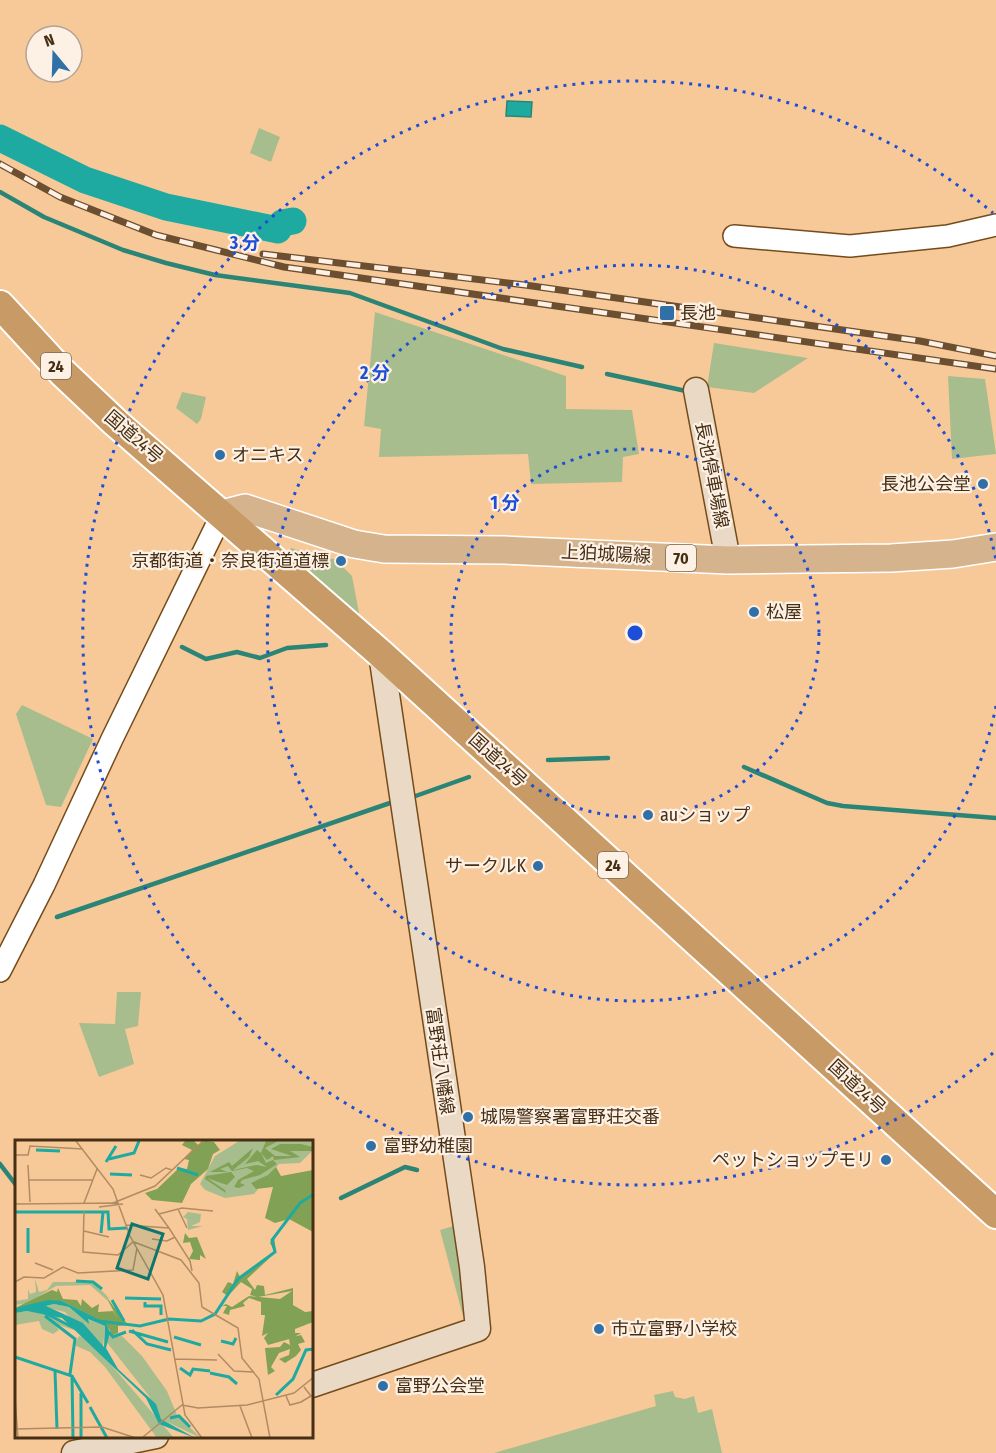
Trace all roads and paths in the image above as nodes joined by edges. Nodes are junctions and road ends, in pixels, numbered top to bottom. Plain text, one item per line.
1 (996, 225) edge
2 (734, 236) dead end
3 (0, 305) edge
4 (696, 390) dead end
5 (222, 514) junction
6 (996, 547) edge
7 (728, 560) junction
8 (381, 654) junction
9 (0, 971) edge
10 (996, 1215) edge
11 (314, 1384) edge
12 (151, 1438) edge
13 (75, 1453) edge

1 - 2 street
3 - 5 highway, 国道24号 / 24
4 - 7 main road, 長池停車場線
5 - 7 main road, 上狛城陽線 / 70
5 - 8 highway, 国道24号 / 24
5 - 9 street
6 - 7 main road, 上狛城陽線 / 70
8 - 10 highway, 国道24号 / 24
8 - 11 main road, 富野荘八幡線
12 - 13 main road

